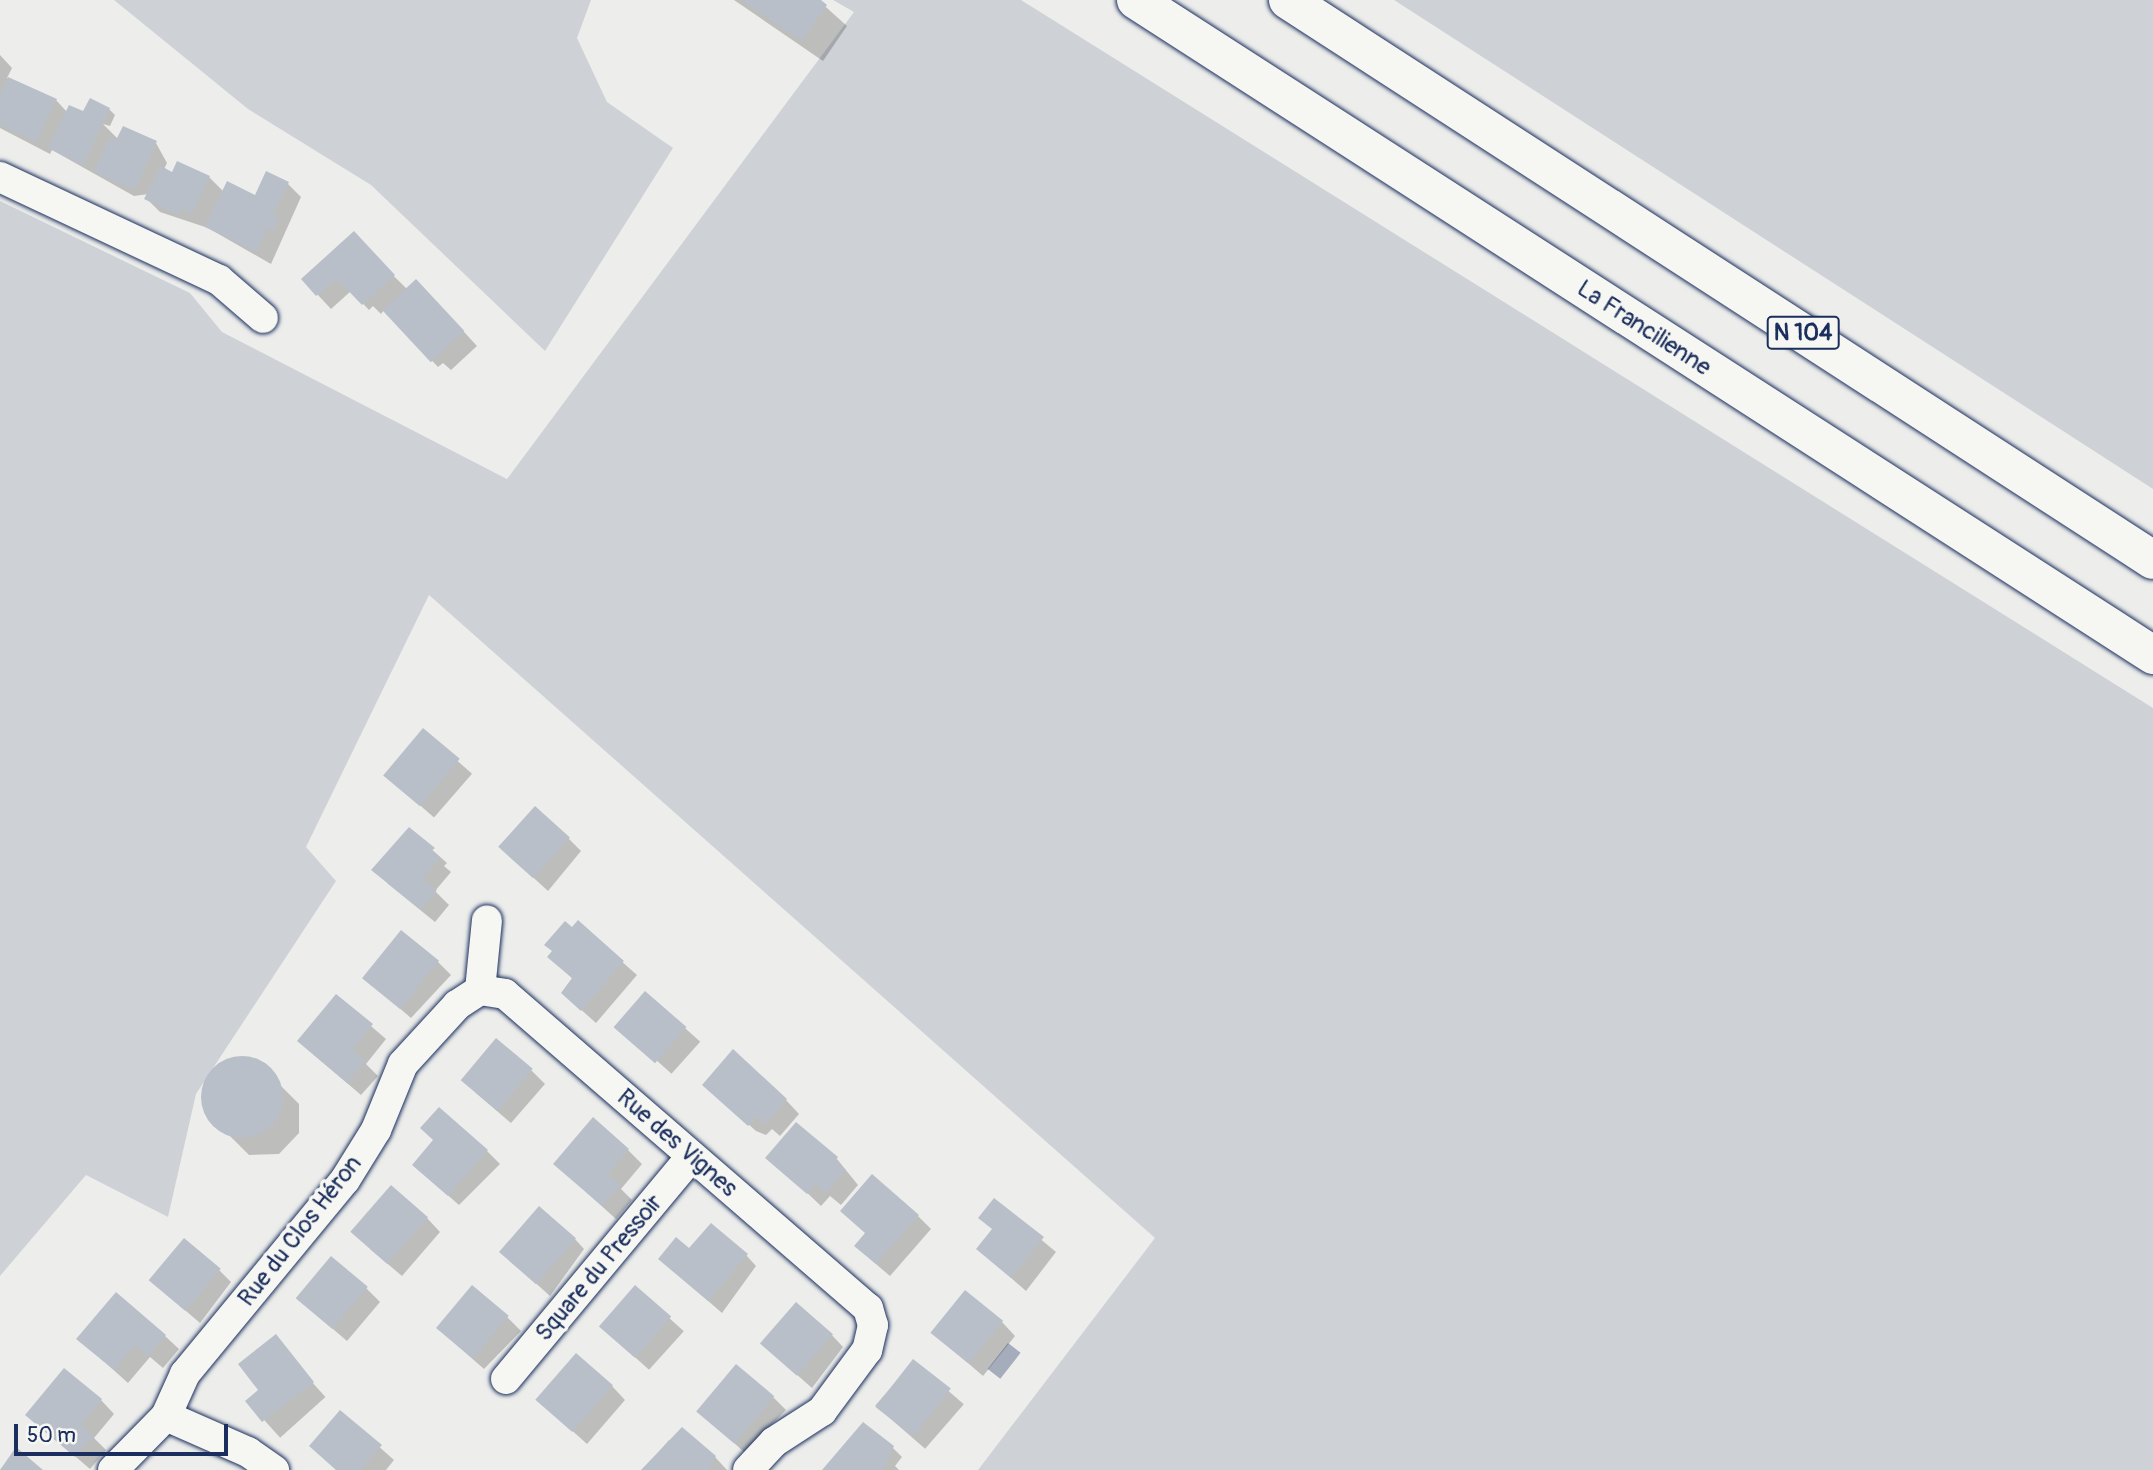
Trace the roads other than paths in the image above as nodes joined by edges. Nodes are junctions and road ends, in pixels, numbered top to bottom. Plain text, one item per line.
1 (1136, 0) edge
2 (1288, 0) edge
3 (0, 177) edge
4 (264, 318) dead end
5 (2153, 560) edge
6 (2153, 655) edge
7 (487, 920) dead end
8 (480, 990) junction
9 (692, 1156) junction
10 (506, 1379) dead end
11 (166, 1416) junction
12 (113, 1470) edge
13 (274, 1470) edge
14 (748, 1470) edge

1 - 6 highway, La Francilienne
2 - 5 highway, N 104
3 - 4 street
7 - 8 street
8 - 9 street, Rue des Vignes
8 - 11 street, Rue du Clos Héron
9 - 10 street, Square du Pressoir
9 - 14 street, Rue des Vignes
11 - 12 street, Rue du Clos Héron
11 - 13 street

